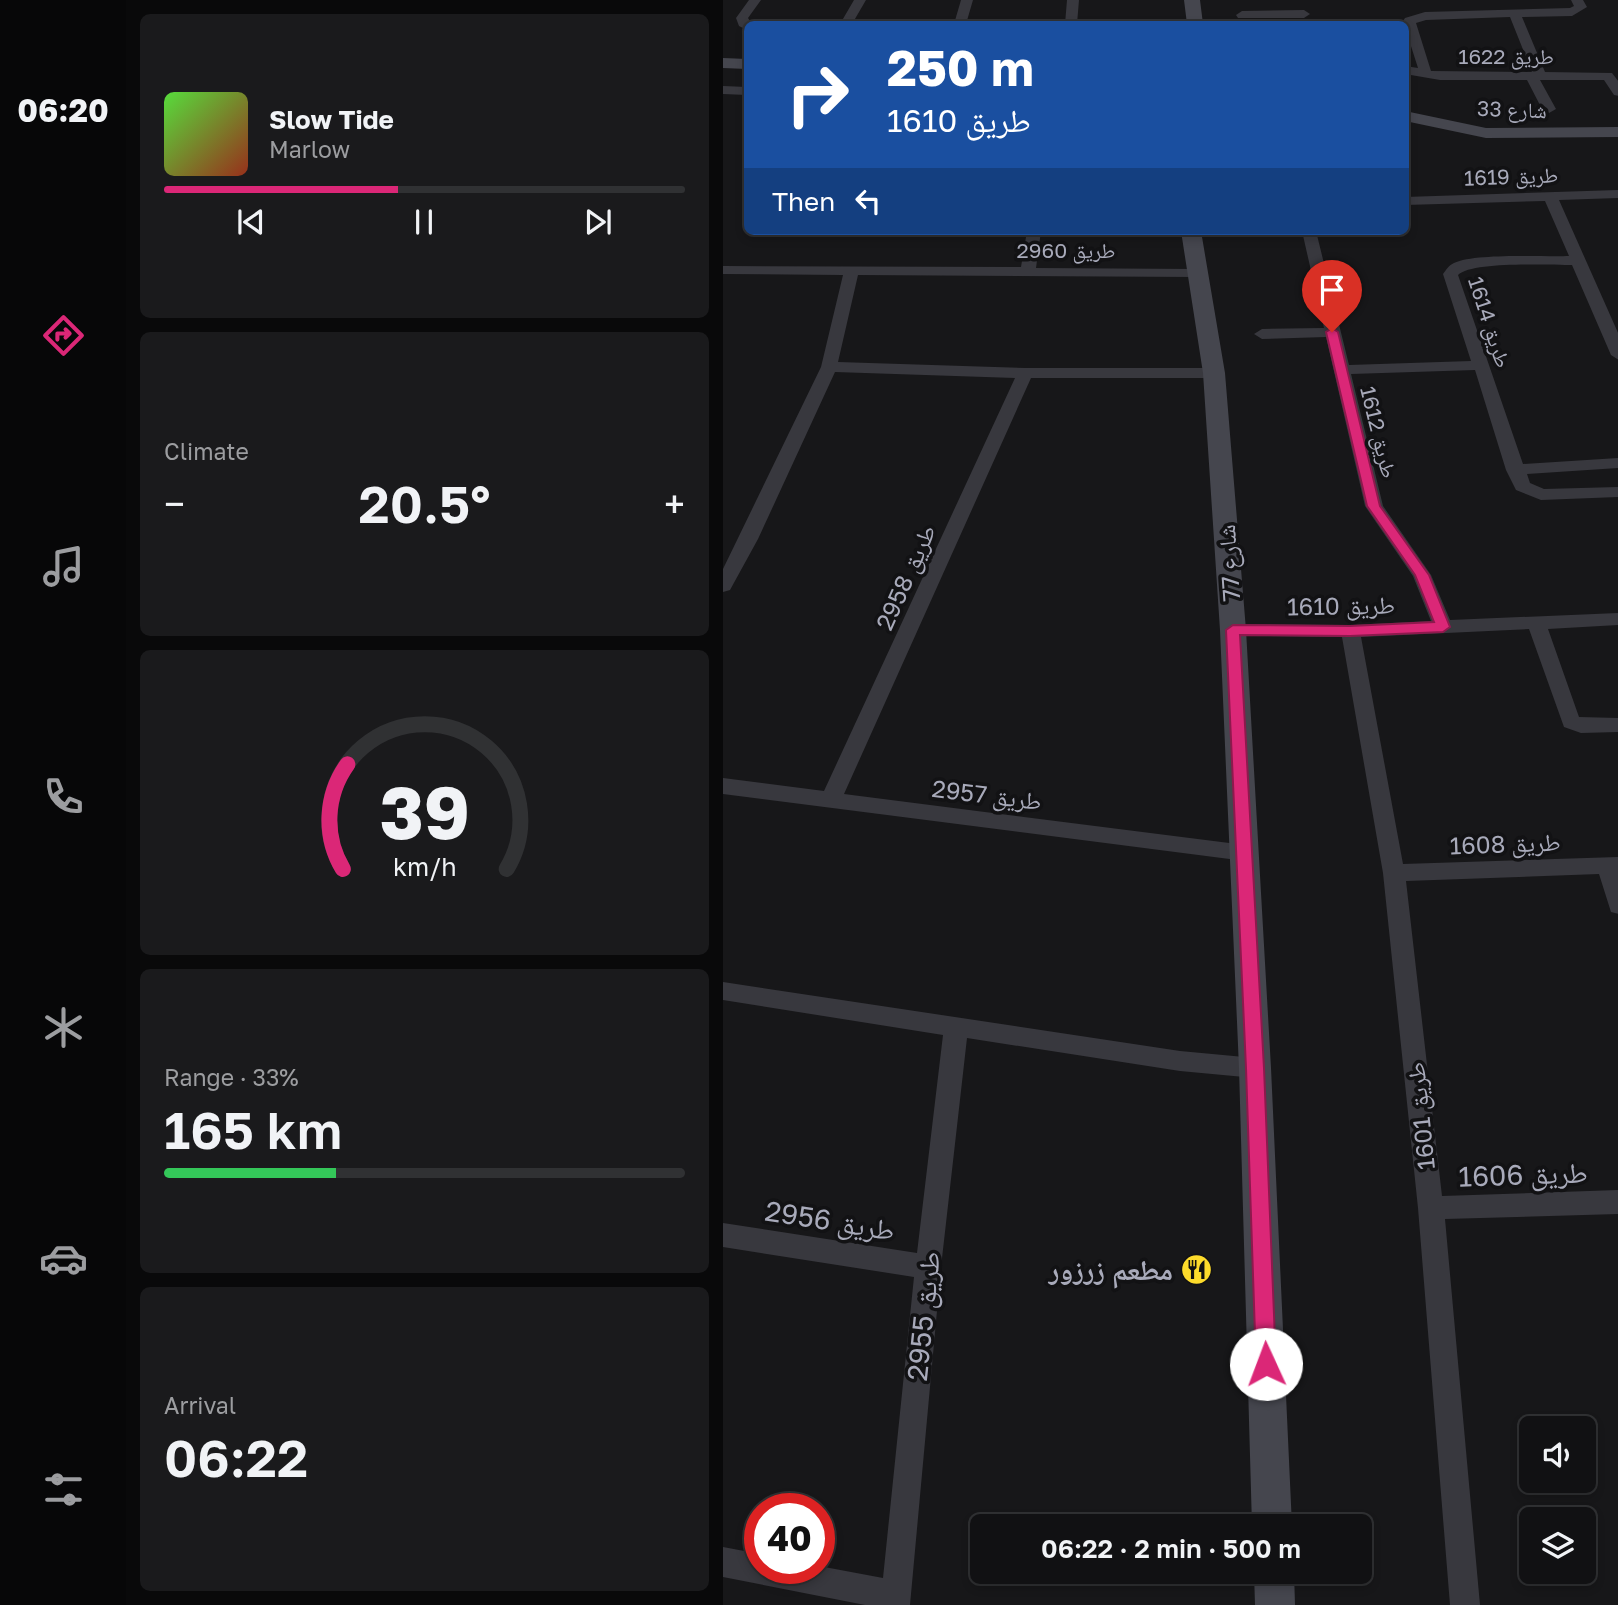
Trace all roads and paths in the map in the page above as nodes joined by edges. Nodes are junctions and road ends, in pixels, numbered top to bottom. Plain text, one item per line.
1 (755, 0) edge
2 (860, 0) edge
3 (967, 0) edge
4 (1073, 0) edge
5 (1192, 0) edge
6 (1299, 0) edge
7 (1577, 0) edge
8 (1515, 14) junction
9 (1242, 15) dead end
10 (1306, 19) edge
11 (744, 21) edge
12 (848, 21) edge
13 (961, 21) edge
14 (1071, 21) edge
15 (1195, 21) edge
16 (1408, 21) edge
17 (1409, 24) edge
18 (723, 63) edge
19 (744, 64) edge
20 (1409, 71) edge
21 (1426, 74) junction
22 (1536, 75) junction
23 (1613, 75) edge
24 (723, 90) edge
25 (744, 91) edge
26 (1618, 92) edge
27 (1549, 109) dead end
28 (1409, 117) edge
29 (1618, 132) edge
30 (1618, 194) edge
31 (1550, 196) junction
32 (1409, 201) edge
33 (1033, 235) edge
34 (1191, 235) edge
35 (1310, 235) edge
36 (1579, 260) junction
37 (723, 270) edge
38 (851, 271) junction
39 (1028, 272) junction
40 (1196, 273) junction
41 (1611, 321) edge
42 (1332, 332) junction
43 (1262, 334) dead end
44 (1618, 355) edge
45 (1480, 365) junction
46 (829, 367) junction
47 (1341, 370) junction
48 (1025, 373) junction
49 (1214, 373) junction
50 (1618, 463) edge
51 (1515, 470) junction
52 (1618, 492) edge
53 (723, 586) edge
54 (1618, 620) edge
55 (1537, 625) junction
56 (1443, 627) junction
57 (1233, 630) junction
58 (1350, 631) junction
59 (1618, 725) edge
60 (723, 786) edge
61 (830, 801) junction
62 (1245, 853) junction
63 (1612, 865) edge
64 (1394, 873) junction
65 (1618, 905) edge
66 (723, 991) edge
67 (956, 1027) junction
68 (1255, 1068) junction
69 (1618, 1202) edge
70 (1431, 1209) junction
71 (723, 1236) edge
72 (928, 1267) junction
73 (1272, 1514) edge
74 (723, 1562) edge
75 (1274, 1584) edge
76 (895, 1601) edge
77 (1275, 1605) edge
78 (1465, 1605) edge

1 - 11 street
2 - 12 street
3 - 13 street
4 - 14 street
5 - 15 street
6 - 10 street
7 - 8 street
8 - 16 street
8 - 22 street
9 - 10 street
17 - 21 street
18 - 19 street
20 - 21 street, طريق 1622
21 - 22 street, طريق 1622
22 - 23 street, طريق 1622
22 - 27 street
23 - 26 street, طريق 1622
24 - 25 street
28 - 29 street, شارع 33
30 - 31 street, طريق 1619
31 - 32 street, طريق 1619
31 - 36 street
33 - 39 street
34 - 40 street, شارع 77
35 - 42 street, طريق 1612
36 - 41 street
36 - 45 street, طريق 1614
37 - 38 street, طريق 2960
38 - 39 street, طريق 2960
38 - 46 street
39 - 40 street, طريق 2960
40 - 49 street, شارع 77
41 - 44 street
42 - 43 street
42 - 47 street, طريق 1612
45 - 47 street
45 - 51 street, طريق 1614
46 - 48 street
46 - 53 street
47 - 56 street, طريق 1612
48 - 49 street
48 - 61 street, طريق 2958
49 - 57 street, شارع 77
50 - 51 street
51 - 52 street, طريق 1614
54 - 55 street, طريق 1610
55 - 56 street, طريق 1610
55 - 59 street
56 - 58 street, طريق 1610
57 - 58 street, طريق 1610
57 - 62 street, شارع 77
58 - 64 street, طريق 1601
60 - 61 street, طريق 2957
61 - 62 street, طريق 2957
62 - 68 street, شارع 77
63 - 64 street, طريق 1608
63 - 65 street
64 - 70 street, طريق 1601
66 - 67 street
67 - 68 street
67 - 72 street, طريق 2955
68 - 73 street, شارع 77
69 - 70 street, طريق 1606
70 - 78 street, طريق 1601
71 - 72 street, طريق 2956
72 - 76 street, طريق 2955
74 - 76 street
75 - 77 street

